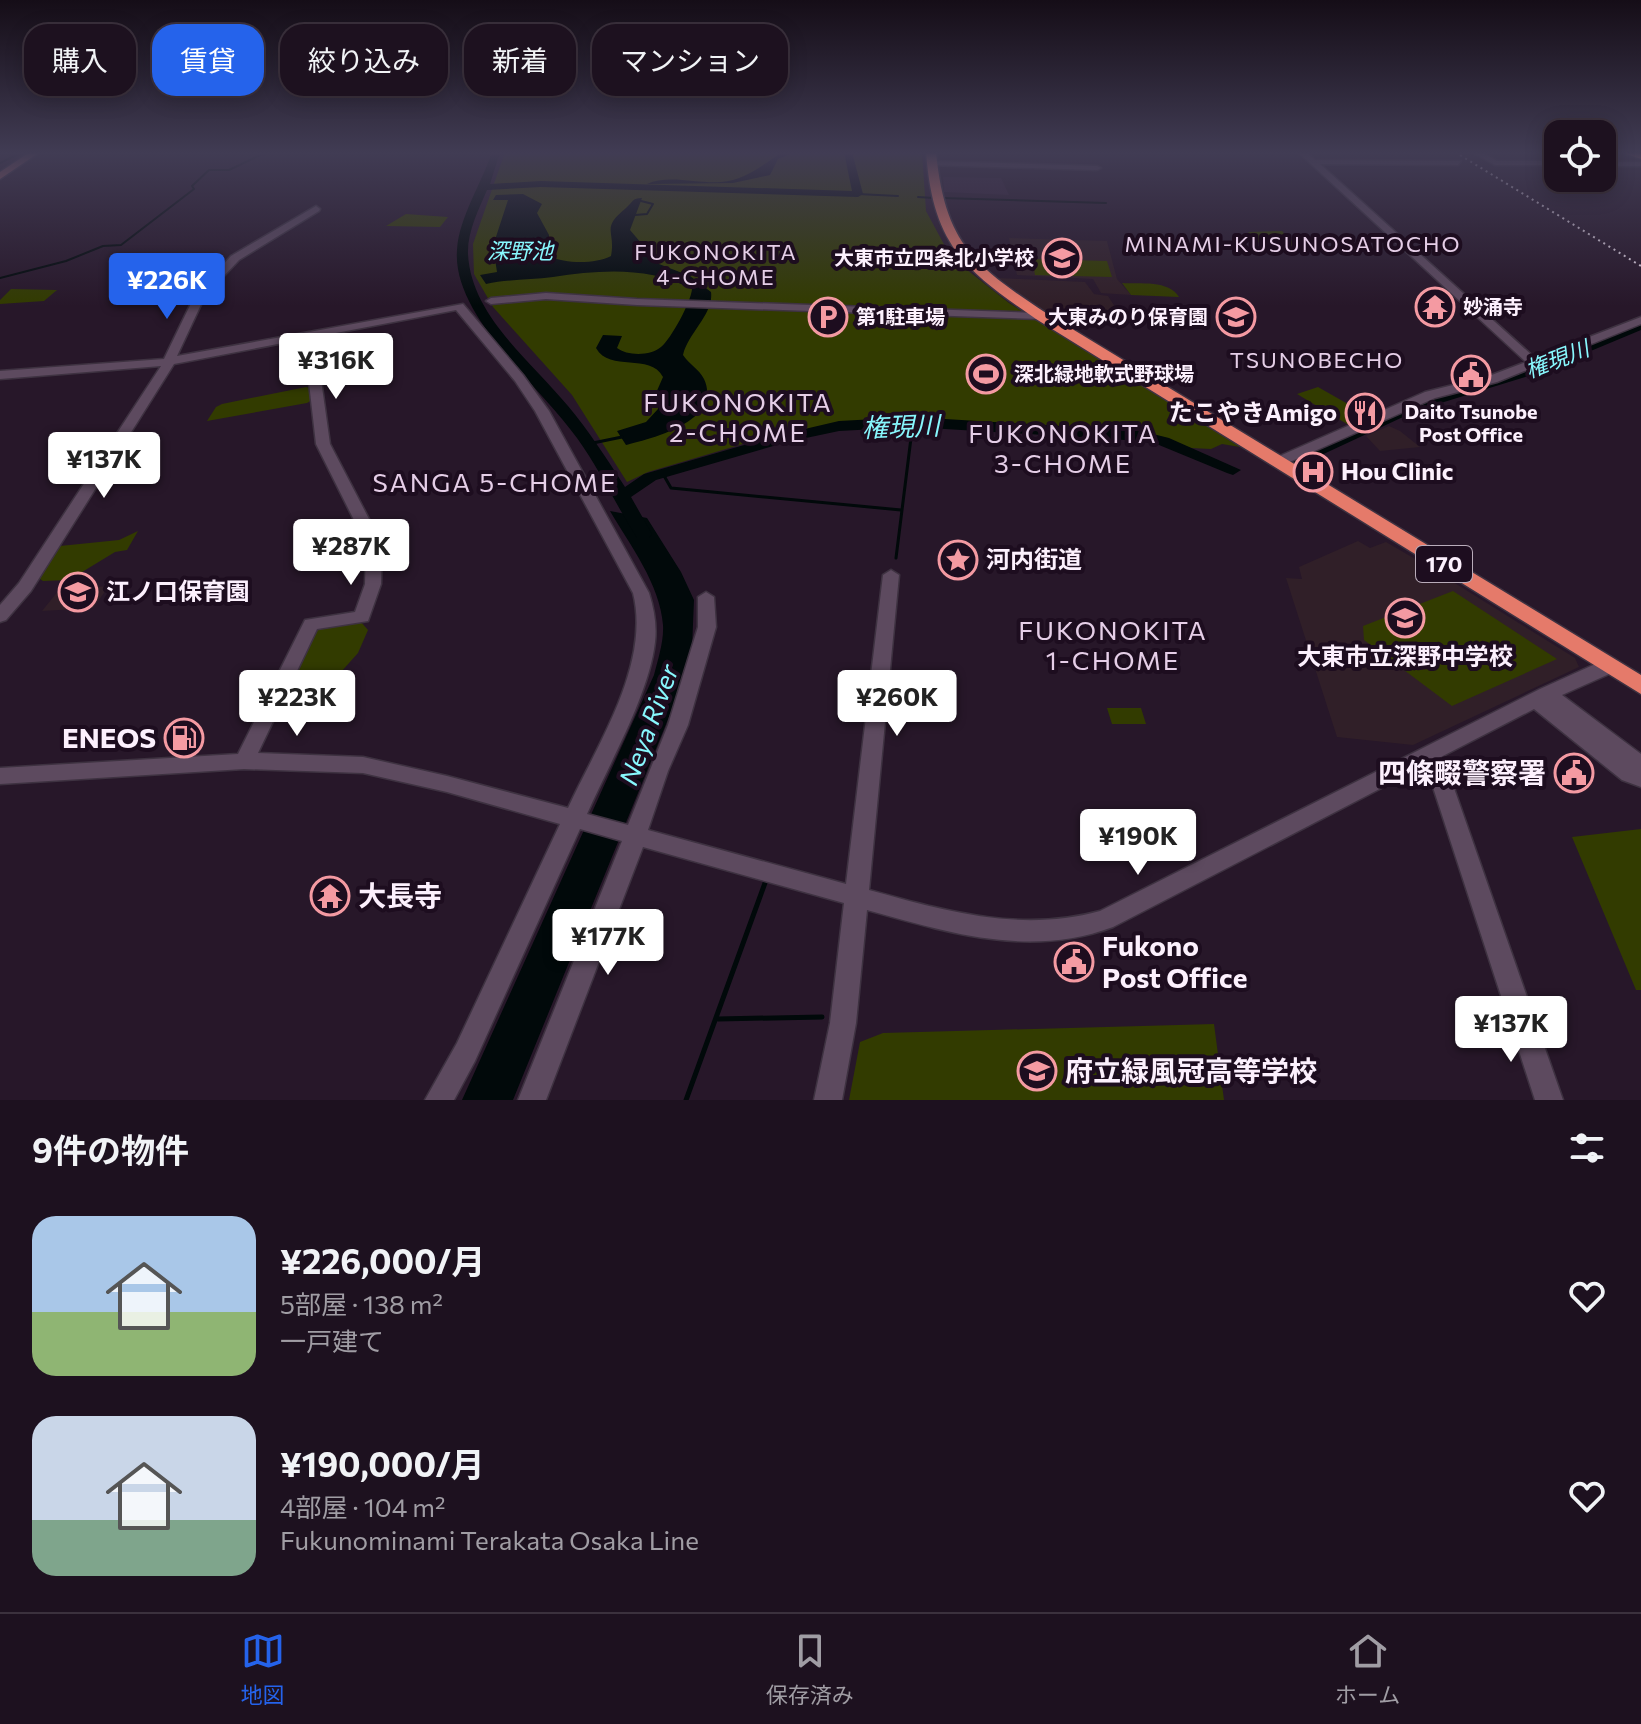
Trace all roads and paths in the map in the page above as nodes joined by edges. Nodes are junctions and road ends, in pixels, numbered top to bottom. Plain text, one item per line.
1 (937, 203) edge
2 (1358, 203) edge
3 (316, 209) dead end
4 (491, 301) dead end
5 (1041, 316) junction
6 (1641, 320) edge
7 (309, 335) junction
8 (167, 362) junction
9 (1534, 363) junction
10 (0, 375) edge
11 (1280, 461) junction
12 (891, 575) dead end
13 (706, 597) dead end
14 (0, 616) edge
15 (1609, 666) junction
16 (1641, 686) edge
17 (1541, 697) junction
18 (1424, 760) junction
19 (244, 761) junction
20 (1641, 765) edge
21 (0, 776) edge
22 (1641, 779) edge
23 (577, 821) junction
24 (629, 834) junction
25 (857, 897) junction
26 (439, 1100) edge
27 (532, 1100) edge
28 (828, 1100) edge
29 (1549, 1100) edge

1 - 5 highway, 170
2 - 9 street
3 - 8 street
4 - 5 street
5 - 11 highway, 170
6 - 9 street
7 - 8 street
7 - 19 street
7 - 23 street
8 - 10 street
8 - 14 street
9 - 11 street
11 - 15 highway, 170
12 - 25 street
13 - 24 street
15 - 16 highway, 170
15 - 17 street
17 - 18 street
17 - 20 street
17 - 22 street
18 - 25 street
18 - 29 street
19 - 21 street
19 - 23 street
23 - 24 street
23 - 26 street
24 - 25 street
24 - 27 street
25 - 28 street

